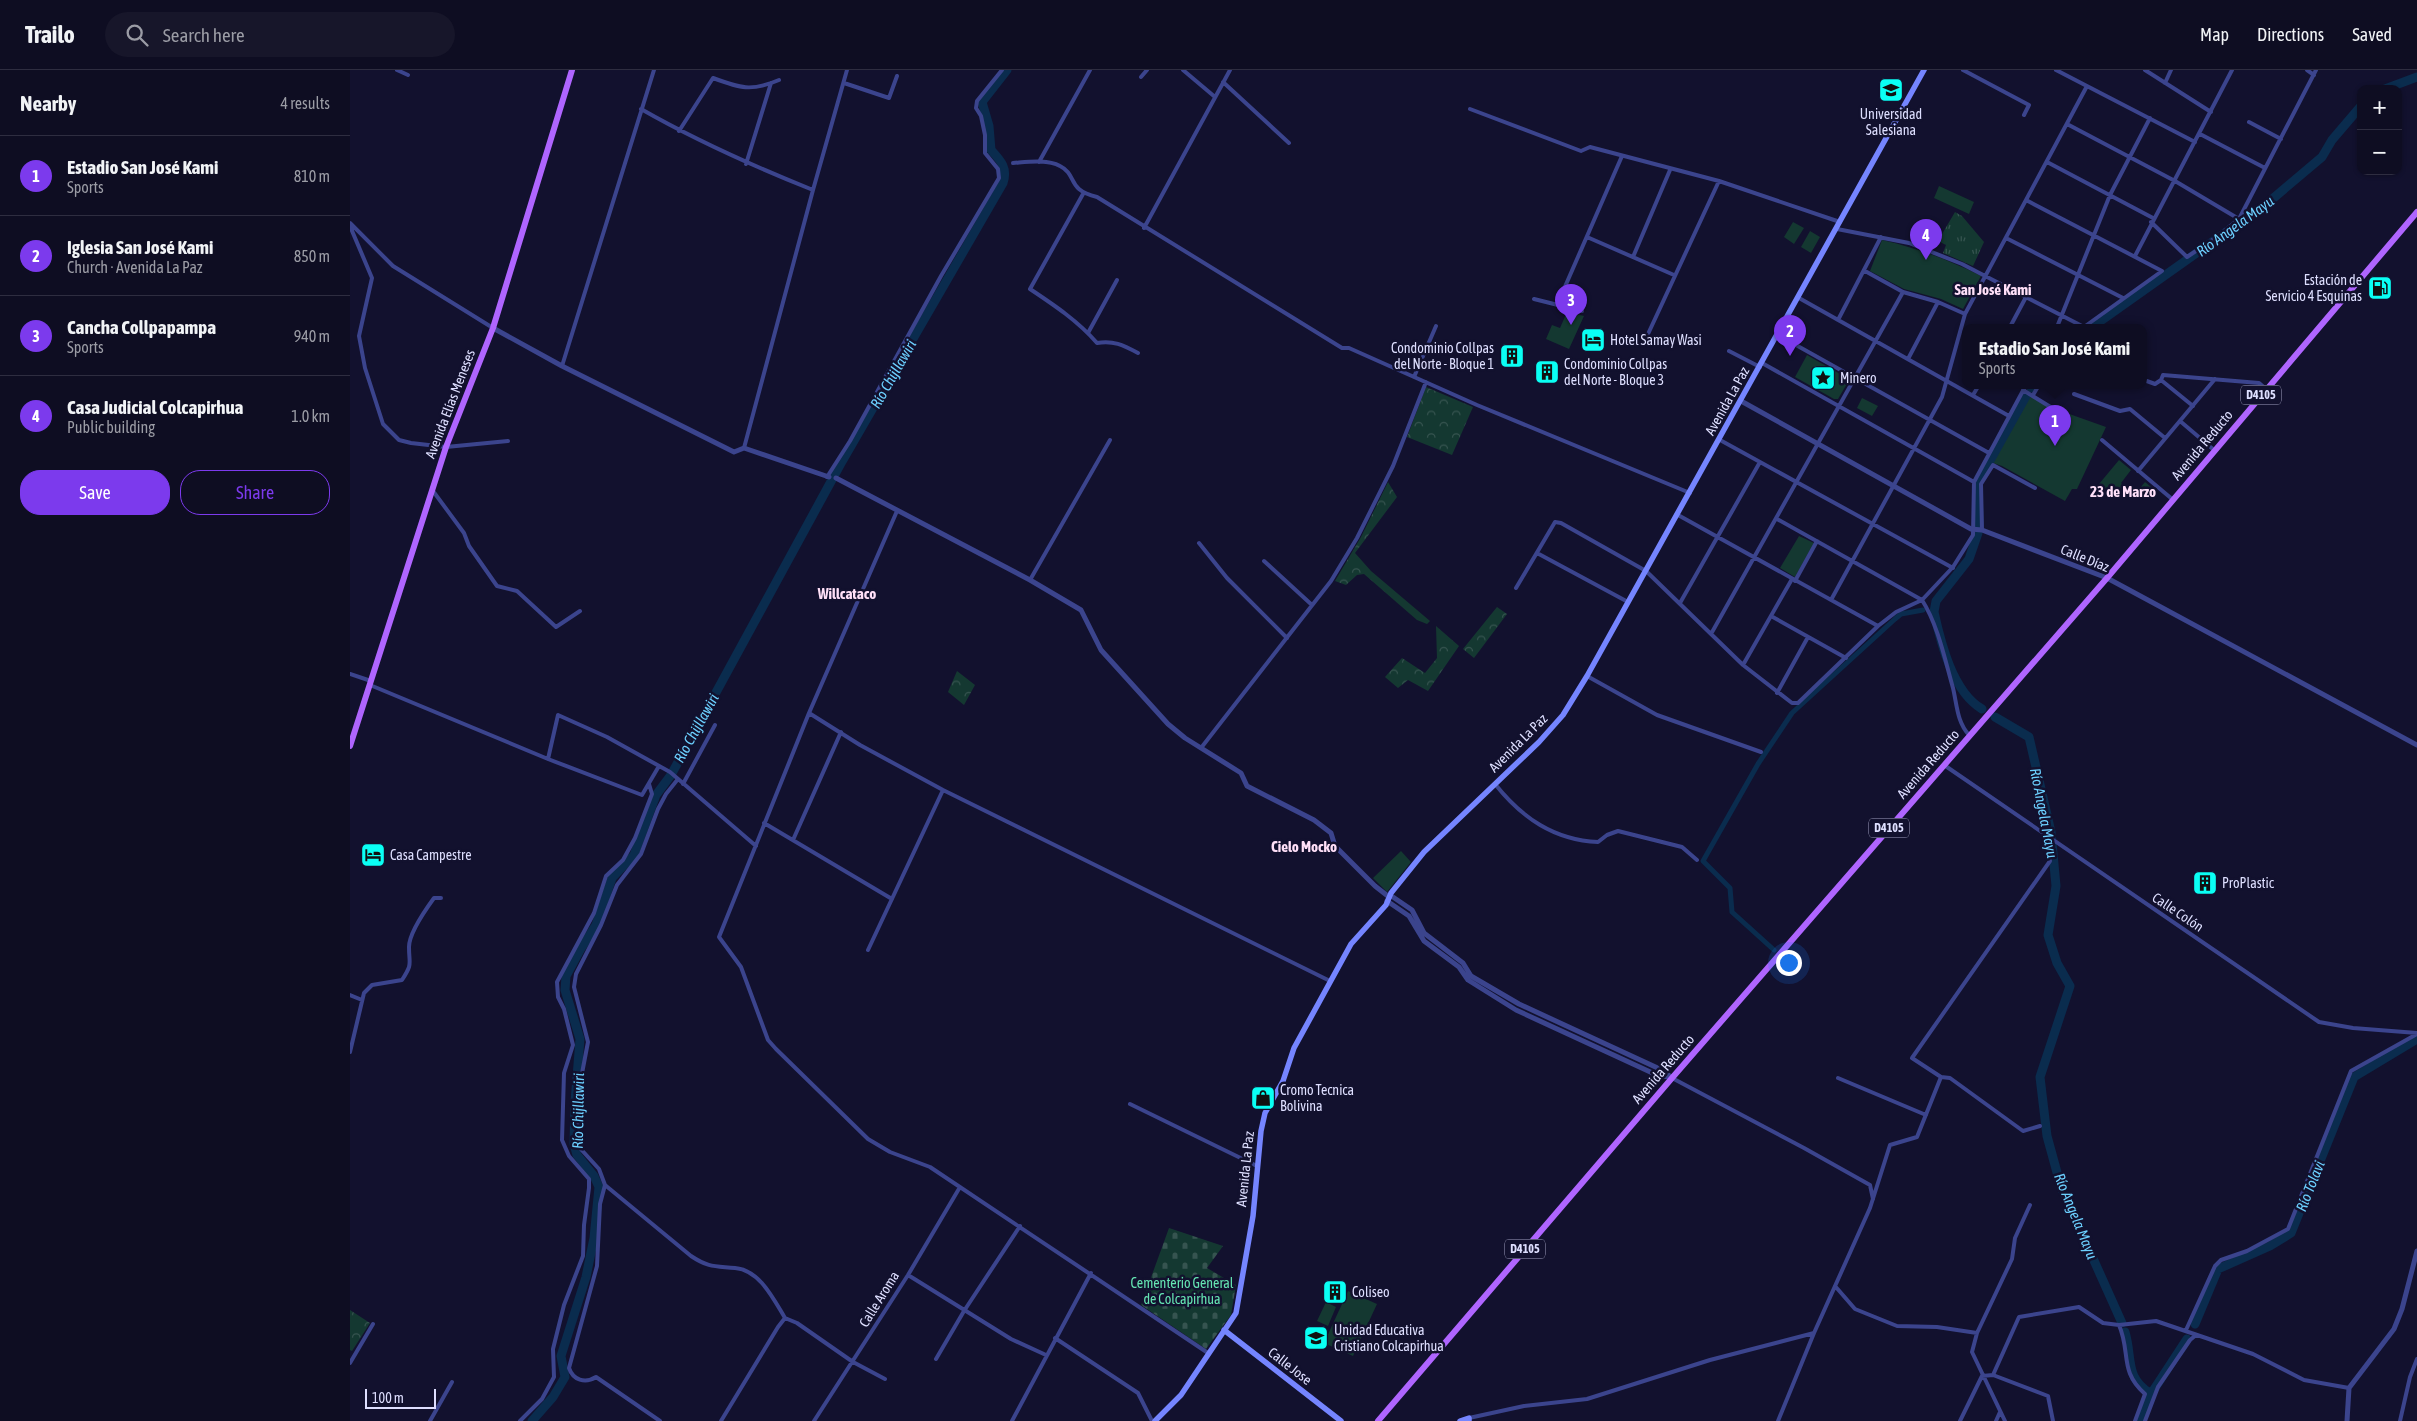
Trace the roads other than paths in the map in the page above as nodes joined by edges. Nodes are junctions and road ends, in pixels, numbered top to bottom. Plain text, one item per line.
1 (397, 70) edge
2 (572, 70) edge
3 (654, 70) edge
4 (847, 70) edge
5 (1002, 70) edge
6 (1090, 70) edge
7 (1147, 70) edge
8 (1183, 70) edge
9 (1230, 70) edge
10 (1924, 70) edge
11 (1963, 70) edge
12 (2056, 70) edge
13 (2145, 70) edge
14 (2171, 70) edge
15 (2232, 70) edge
16 (2307, 70) edge
17 (2316, 70) edge
18 (408, 75) dead end
19 (2314, 75) junction
20 (897, 76) dead end
21 (1141, 77) dead end
22 (779, 80) dead end
23 (1223, 82) junction
24 (771, 83) junction
25 (844, 83) junction
26 (2165, 83) junction
27 (2087, 86) junction
28 (1215, 97) junction
29 (641, 109) junction
30 (1470, 109) dead end
31 (2211, 112) junction
32 (2024, 115) dead end
33 (2150, 118) junction
34 (2249, 122) dead end
35 (2067, 124) junction
36 (679, 130) junction
37 (2200, 134) junction
38 (2281, 139) junction
39 (2195, 142) junction
40 (1289, 143) dead end
41 (1622, 156) junction
42 (2128, 157) junction
43 (1039, 162) junction
44 (2047, 162) junction
45 (1013, 163) dead end
46 (746, 164) junction
47 (2265, 168) junction
48 (1670, 170) junction
49 (2175, 180) junction
50 (1719, 182) junction
51 (813, 190) junction
52 (1083, 194) junction
53 (2110, 195) junction
54 (2026, 200) junction
55 (2417, 212) edge
56 (2239, 218) junction
57 (2152, 220) junction
58 (1840, 222) junction
59 (350, 224) edge
60 (1144, 228) junction
61 (1837, 228) junction
62 (2093, 235) junction
63 (1587, 237) junction
64 (1881, 237) junction
65 (2006, 238) junction
66 (2134, 256) junction
67 (1633, 257) junction
68 (1865, 271) junction
69 (1674, 275) junction
70 (2079, 275) junction
71 (1986, 276) junction
72 (1117, 280) dead end
73 (1903, 292) junction
74 (2026, 297) junction
75 (1799, 298) junction
76 (2123, 298) junction
77 (1534, 299) dead end
78 (1938, 302) junction
79 (1557, 305) junction
80 (1582, 312) dead end
81 (1965, 314) junction
82 (2064, 315) junction
83 (1838, 320) junction
84 (1962, 324) edge
85 (1962, 324) edge
86 (2012, 324) edge
87 (2059, 324) edge
88 (2080, 324) edge
89 (2087, 324) edge
90 (1436, 326) dead end
91 (493, 328) junction
92 (1088, 333) junction
93 (1648, 334) dead end
94 (1778, 335) junction
95 (1875, 341) junction
96 (1728, 351) dead end
97 (1138, 352) dead end
98 (1908, 359) junction
99 (1761, 365) junction
100 (562, 366) junction
101 (1414, 377) junction
102 (1854, 378) junction
103 (2215, 379) junction
104 (1946, 380) junction
105 (2162, 380) junction
106 (2147, 381) edge
107 (1426, 382) junction
108 (1962, 389) edge
109 (1962, 389) edge
110 (1977, 389) edge
111 (2037, 389) edge
112 (2266, 389) junction
113 (2023, 390) joint
114 (2074, 394) dead end
115 (1973, 395) junction
116 (2033, 395) junction
117 (1742, 400) junction
118 (1838, 405) junction
119 (2193, 406) junction
120 (2056, 411) dead end
121 (2009, 416) junction
122 (1930, 420) junction
123 (2180, 421) junction
124 (2165, 438) junction
125 (1110, 440) dead end
126 (1720, 440) junction
127 (2102, 440) dead end
128 (508, 441) dead end
129 (1818, 444) junction
130 (446, 447) junction
131 (744, 448) junction
132 (1914, 448) junction
133 (2214, 450) junction
134 (1989, 453) junction
135 (1760, 462) junction
136 (2138, 471) junction
137 (828, 477) junction
138 (836, 478) joint
139 (1796, 482) junction
140 (1974, 482) junction
141 (1894, 486) junction
142 (2035, 488) dead end
143 (432, 489) junction
144 (1690, 493) junction
145 (2172, 500) junction
146 (897, 511) junction
147 (1678, 515) junction
148 (1777, 519) junction
149 (1872, 524) junction
150 (1974, 529) junction
151 (1982, 530) junction
152 (1717, 537) junction
153 (1817, 541) junction
154 (1198, 543) dead end
155 (1537, 553) junction
156 (1755, 558) junction
157 (1264, 561) dead end
158 (1852, 561) junction
159 (1952, 568) junction
160 (1646, 571) junction
161 (2106, 578) junction
162 (1030, 580) junction
163 (1794, 580) junction
164 (1516, 588) dead end
165 (1831, 600) junction
166 (1922, 600) junction
167 (1628, 602) junction
168 (1680, 603) junction
169 (1312, 606) junction
170 (580, 611) dead end
171 (1771, 616) junction
172 (1878, 626) junction
173 (1711, 634) junction
174 (1808, 637) junction
175 (1287, 638) junction
176 (1846, 658) junction
177 (1743, 665) junction
178 (350, 674) edge
179 (1587, 676) junction
180 (371, 683) junction
181 (1776, 692) junction
182 (809, 713) junction
183 (715, 725) dead end
184 (841, 732) junction
185 (1969, 735) junction
186 (2417, 745) edge
187 (350, 746) edge
188 (1201, 748) junction
189 (1760, 752) dead end
190 (548, 759) junction
191 (1944, 765) junction
192 (659, 766) junction
193 (676, 778) junction
194 (649, 784) junction
195 (682, 784) junction
196 (1495, 784) junction
197 (942, 790) junction
198 (764, 823) junction
199 (2048, 836) junction
200 (792, 840) junction
201 (756, 846) junction
202 (1697, 860) dead end
203 (1389, 897) junction
204 (441, 898) dead end
205 (892, 899) junction
206 (868, 950) dead end
207 (1330, 981) junction
208 (350, 994) edge
209 (362, 1000) junction
210 (2417, 1033) edge
211 (350, 1052) edge
212 (1941, 1077) junction
213 (1672, 1078) junction
214 (1838, 1078) dead end
215 (1130, 1104) dead end
216 (1926, 1115) junction
217 (2040, 1126) dead end
218 (1257, 1166) junction
219 (605, 1185) junction
220 (960, 1187) junction
221 (1873, 1199) junction
222 (2030, 1205) dead end
223 (1020, 1226) junction
224 (2417, 1250) edge
225 (1091, 1273) junction
226 (908, 1275) junction
227 (1835, 1286) junction
228 (964, 1311) junction
229 (785, 1318) junction
230 (373, 1324) dead end
231 (2119, 1325) junction
232 (1224, 1330) junction
233 (2186, 1330) junction
234 (1977, 1333) junction
235 (1814, 1334) junction
236 (2196, 1335) junction
237 (1055, 1338) junction
238 (1208, 1353) junction
239 (1046, 1355) junction
240 (936, 1359) dead end
241 (2417, 1359) edge
242 (853, 1362) junction
243 (350, 1363) edge
244 (1993, 1375) junction
245 (1982, 1376) junction
246 (884, 1379) dead end
247 (452, 1382) dead end
248 (2349, 1388) junction
249 (2000, 1412) junction
250 (1469, 1420) edge
251 (430, 1421) edge
252 (520, 1421) edge
253 (660, 1421) edge
254 (721, 1421) edge
255 (814, 1421) edge
256 (1012, 1421) edge
257 (1153, 1421) edge
258 (1340, 1421) edge
259 (1378, 1421) edge
260 (1460, 1421) edge
261 (1778, 1421) edge
262 (1960, 1421) edge
263 (1996, 1421) edge
264 (2005, 1421) edge
265 (2053, 1421) edge
266 (2135, 1421) edge
267 (2145, 1421) edge
268 (2347, 1421) edge
269 (2400, 1421) edge

1 - 18 street
2 - 91 main road, Avenida Elías Meneses
3 - 29 street
4 - 25 street
5 - 137 street
6 - 43 street
7 - 21 street
8 - 28 street
9 - 23 street
10 - 58 main road, Avenida La Paz
11 - 32 street
12 - 27 street
13 - 26 street
14 - 26 street
15 - 31 street
16 - 19 street
17 - 19 street
19 - 38 street
20 - 25 street
22 - 24 street
23 - 28 street
23 - 40 street
24 - 36 street
24 - 46 street
25 - 51 street
26 - 31 street
27 - 33 street
27 - 35 street
28 - 60 street
29 - 36 street
29 - 100 street
30 - 41 street
31 - 37 street
33 - 39 street
33 - 42 street
34 - 38 street
35 - 42 street
35 - 44 street
36 - 46 street
37 - 39 street
37 - 47 street
38 - 47 street
39 - 49 street
41 - 48 street
41 - 63 street
42 - 49 street
42 - 53 street
43 - 45 street
43 - 52 street
44 - 53 street
44 - 54 street
46 - 51 street
47 - 56 street
48 - 50 street
48 - 67 street
49 - 56 street
49 - 57 street
50 - 58 street
50 - 69 street
51 - 131 street
52 - 60 street
52 - 92 street
53 - 57 street
53 - 62 street
54 - 62 street
54 - 65 street
55 - 112 main road, Avenida Reducto / D4105
56 - 57 street
57 - 66 street
58 - 61 main road, Avenida La Paz
59 - 91 street
59 - 130 street
60 - 101 street
61 - 64 street
61 - 75 main road, Avenida La Paz
62 - 66 street
62 - 70 street
63 - 67 street
63 - 79 street
64 - 68 street
64 - 71 street
65 - 70 street
65 - 71 street
66 - 76 street
67 - 69 street
68 - 73 street
68 - 83 street
69 - 93 street
70 - 76 street
70 - 82 street
71 - 74 street
71 - 81 street
72 - 92 street
73 - 78 street
73 - 95 street
74 - 82 street
74 - 86 street
75 - 83 street
75 - 94 main road, Avenida La Paz
76 - 89 street
77 - 79 street
78 - 81 street
78 - 98 street
79 - 80 street
81 - 84 street
82 - 87 street
82 - 88 street
83 - 95 street
85 - 104 street
90 - 101 street
91 - 100 street
91 - 130 main road, Avenida Elías Meneses
92 - 97 street
94 - 99 main road, Avenida La Paz
94 - 102 street
95 - 98 street
95 - 102 street
96 - 99 street
98 - 104 street
99 - 117 main road, Avenida La Paz
99 - 118 street
100 - 131 street
101 - 107 street
102 - 118 street
102 - 122 street
103 - 105 street
103 - 112 street
103 - 119 street
104 - 108 street
104 - 122 street
105 - 106 street
105 - 119 street
107 - 144 street
107 - 169 street
109 - 115 street
110 - 115 street
111 - 116 street
112 - 133 main road, Avenida Reducto / D4105
113 - 116 street
113 - 121 street
114 - 124 street
115 - 121 street
116 - 120 street
117 - 126 main road, Avenida La Paz
117 - 129 street, Calle Díaz
118 - 129 street
118 - 132 street
119 - 123 street
121 - 134 street
122 - 132 street
122 - 134 street
123 - 124 street
123 - 133 street
124 - 136 street
125 - 162 street
126 - 135 street
126 - 144 main road, Avenida La Paz
127 - 136 street
128 - 130 street
129 - 139 street
129 - 141 street, Calle Díaz
130 - 143 main road, Avenida Elías Meneses
131 - 137 street
132 - 140 street
132 - 141 street
133 - 145 main road, Avenida Reducto / D4105
134 - 140 street
135 - 139 street
135 - 152 street
136 - 145 street
137 - 138 street
138 - 146 street
139 - 148 street
139 - 149 street
140 - 150 street
141 - 149 street
141 - 150 street, Calle Díaz
142 - 151 street
143 - 170 street
143 - 180 main road, Avenida Elías Meneses
144 - 147 main road, Avenida La Paz
145 - 161 main road, Avenida Reducto / D4105
146 - 162 street
146 - 182 street
147 - 152 street
147 - 160 main road, Avenida La Paz
148 - 153 street
148 - 156 street
149 - 158 street
149 - 159 street
150 - 151 street, Calle Díaz
150 - 159 street
151 - 161 street, Calle Díaz
152 - 156 street
152 - 168 street
153 - 158 street
153 - 163 street
154 - 175 street
155 - 160 street
155 - 164 street
155 - 167 street
156 - 163 street
156 - 173 street
157 - 169 street
158 - 165 street
158 - 166 street
159 - 166 street
160 - 167 main road, Avenida La Paz
160 - 168 street
161 - 185 main road, Avenida Reducto / D4105
161 - 186 street, Calle Díaz
162 - 188 street
163 - 165 street
163 - 171 street
165 - 172 street
166 - 172 street
166 - 185 street
167 - 179 main road, Avenida La Paz
168 - 173 street
169 - 175 street
171 - 174 street
171 - 177 street
172 - 176 street
173 - 177 street
174 - 176 street
174 - 181 street
175 - 188 street
176 - 181 street
177 - 181 street
178 - 180 street
179 - 189 street
179 - 196 main road, Avenida La Paz
180 - 187 main road, Avenida Elías Meneses
180 - 190 street
182 - 184 street
182 - 198 street
183 - 195 street
184 - 197 street
184 - 200 street
185 - 191 main road, Avenida Reducto / D4105
188 - 203 street
190 - 192 street
190 - 194 street
191 - 199 street, Calle Colón
191 - 213 main road, Avenida Reducto / D4105
192 - 193 street
192 - 194 street
193 - 195 street
193 - 219 street
194 - 252 street
195 - 201 street
196 - 202 street
196 - 203 main road, Avenida La Paz
197 - 205 street
197 - 207 street
198 - 200 street
198 - 201 street
199 - 210 street, Calle Colón
199 - 212 street
200 - 205 street
201 - 220 street
203 - 207 main road, Avenida La Paz
203 - 213 street
204 - 209 street
205 - 206 street
207 - 218 main road, Avenida La Paz
208 - 209 street
209 - 211 street
210 - 233 street
212 - 216 street
212 - 217 street
213 - 221 street
213 - 259 main road, Avenida Reducto / D4105
214 - 216 street
215 - 218 street
216 - 221 street
218 - 232 main road, Avenida La Paz
219 - 229 street
219 - 253 street
220 - 223 street
220 - 226 street, Calle Aroma
221 - 227 street
222 - 234 street
223 - 225 street
223 - 228 street
224 - 248 street
225 - 237 street
225 - 238 street
226 - 228 street
226 - 242 street, Calle Aroma
227 - 234 street
227 - 235 street
228 - 239 street
228 - 240 street
229 - 242 street
229 - 254 street
230 - 243 street
231 - 233 street
231 - 244 street
231 - 266 street
232 - 238 main road, Avenida La Paz
232 - 258 main road, Calle Jose
233 - 236 street
234 - 245 street
235 - 250 street
235 - 261 street
236 - 248 street
236 - 267 street
237 - 239 street
237 - 257 street
238 - 257 main road, Avenida La Paz
239 - 256 street
241 - 269 street
242 - 246 street
242 - 255 street, Calle Aroma
244 - 245 street
244 - 265 street
245 - 249 street
245 - 262 street
247 - 251 street
248 - 268 street
249 - 263 street
249 - 264 street
250 - 260 main road

